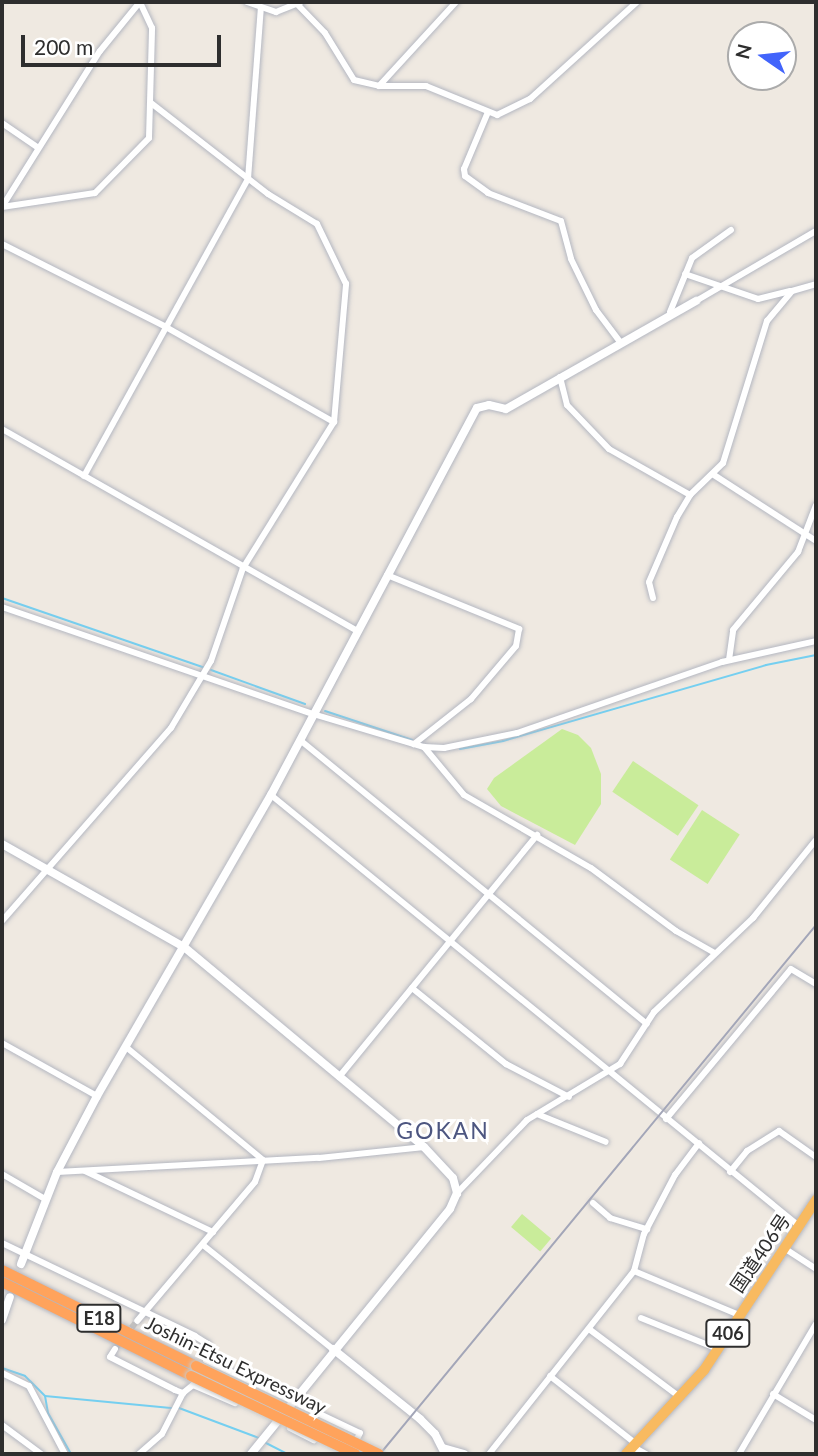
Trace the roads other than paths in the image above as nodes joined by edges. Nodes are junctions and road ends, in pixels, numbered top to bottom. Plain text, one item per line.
1 (140, 2) edge
2 (247, 2) edge
3 (456, 2) edge
4 (637, 2) edge
5 (299, 3) edge
6 (261, 8) junction
7 (379, 86) junction
8 (151, 103) junction
9 (488, 112) junction
10 (2, 124) edge
11 (37, 147) junction
12 (248, 179) junction
13 (2, 207) edge
14 (731, 230) dead end
15 (816, 231) edge
16 (2, 244) edge
17 (685, 274) junction
18 (816, 284) edge
19 (718, 286) junction
20 (792, 291) junction
21 (696, 301) joint
22 (670, 312) junction
23 (166, 327) junction
24 (620, 341) junction
25 (560, 376) junction
26 (334, 422) junction
27 (2, 429) edge
28 (84, 475) junction
29 (714, 475) junction
30 (690, 495) junction
31 (816, 505) edge
32 (807, 535) junction
33 (816, 541) edge
34 (243, 568) junction
35 (387, 575) junction
36 (653, 598) dead end
37 (2, 607) edge
38 (357, 631) junction
39 (816, 641) edge
40 (729, 660) junction
41 (205, 671) junction
42 (313, 713) junction
43 (300, 740) junction
44 (414, 744) junction
45 (424, 747) junction
46 (271, 795) junction
47 (537, 835) junction
48 (816, 839) edge
49 (2, 844) edge
50 (47, 869) junction
51 (489, 894) junction
52 (2, 921) edge
53 (451, 942) junction
54 (184, 947) junction
55 (713, 951) junction
56 (816, 985) edge
57 (412, 988) junction
58 (647, 1024) junction
59 (2, 1043) edge
60 (126, 1047) junction
61 (608, 1073) junction
62 (339, 1077) junction
63 (97, 1096) junction
64 (569, 1097) junction
65 (537, 1114) junction
66 (666, 1119) junction
67 (606, 1142) dead end
68 (699, 1143) junction
69 (424, 1147) junction
70 (816, 1157) edge
71 (263, 1160) junction
72 (83, 1170) junction
73 (730, 1171) junction
74 (57, 1172) junction
75 (2, 1174) edge
76 (457, 1194) junction
77 (46, 1199) junction
78 (816, 1200) edge
79 (593, 1203) dead end
80 (799, 1226) junction
81 (647, 1229) junction
82 (213, 1232) junction
83 (2, 1243) edge
84 (203, 1245) junction
85 (785, 1248) junction
86 (24, 1255) junction
87 (21, 1265) dead end
88 (816, 1269) edge
89 (2, 1270) edge
90 (634, 1271) junction
91 (2, 1282) edge
92 (10, 1297) dead end
93 (3, 1310) edge
94 (146, 1315) junction
95 (739, 1315) junction
96 (641, 1318) dead end
97 (2, 1320) edge
98 (138, 1321) tunnel mouth
99 (816, 1324) edge
100 (589, 1329) junction
101 (115, 1349) dead end
102 (333, 1349) junction
103 (718, 1349) junction
104 (197, 1372) junction
105 (2, 1373) edge
106 (550, 1376) junction
107 (183, 1394) junction
108 (773, 1394) junction
109 (681, 1399) junction
110 (294, 1401) junction
111 (816, 1420) edge
112 (279, 1422) junction
113 (2, 1425) edge
114 (631, 1449) edge
115 (444, 1451) edge
116 (41, 1454) edge
117 (65, 1454) edge
118 (139, 1454) edge
119 (251, 1454) edge
120 (344, 1454) edge
121 (355, 1454) edge
122 (379, 1454) edge
123 (464, 1454) edge
124 (489, 1454) edge
125 (646, 1454) edge
126 (739, 1454) edge

1 - 8 street
1 - 11 street
2 - 6 street
3 - 7 street
4 - 9 street
5 - 6 street
5 - 7 street
6 - 12 street
7 - 9 street
8 - 12 street
8 - 13 street
9 - 24 street
10 - 11 street
11 - 13 street
12 - 23 street
12 - 26 street
14 - 17 street
15 - 19 street
16 - 23 street
17 - 19 street
17 - 22 street
18 - 20 street
19 - 20 street
19 - 21 street
20 - 29 street
21 - 22 street
22 - 24 street
23 - 26 street
23 - 28 street
24 - 25 street
25 - 30 street
25 - 35 street
26 - 34 street
27 - 28 street
28 - 34 street
29 - 30 street
29 - 32 street
30 - 36 street
31 - 32 street
32 - 33 street
32 - 40 street
34 - 38 street
34 - 41 street
35 - 38 street
35 - 44 street
37 - 41 street
38 - 42 street
39 - 40 street
40 - 45 street
41 - 42 street
41 - 50 street
42 - 43 street
42 - 44 street
43 - 46 street
43 - 51 street
44 - 45 street
45 - 47 street
46 - 53 street
46 - 54 street
47 - 51 street
47 - 55 street
48 - 55 street
49 - 50 street
50 - 52 street
50 - 54 street
51 - 53 street
51 - 58 street
53 - 57 street
53 - 61 street
54 - 60 street
54 - 62 street
55 - 58 street
56 - 66 street
57 - 62 street
57 - 64 street
58 - 61 street
59 - 63 street
60 - 63 street
60 - 71 street
61 - 64 street
61 - 66 street
62 - 69 street
63 - 74 street
64 - 65 street
65 - 67 street
65 - 76 street
66 - 68 street
68 - 73 street
68 - 81 street
69 - 71 street
69 - 76 street
70 - 73 street
71 - 72 street
71 - 82 street
72 - 74 street
72 - 82 street
73 - 80 street
74 - 77 street
75 - 77 street
76 - 102 street
77 - 86 street
78 - 80 highway, 国道406号 / 406
79 - 81 street
80 - 85 highway, 国道406号 / 406
81 - 90 street
82 - 84 street
83 - 86 street
84 - 94 street
84 - 102 street
85 - 88 street
85 - 95 highway, 国道406号 / 406
86 - 87 street
86 - 94 street
89 - 104 highway, Joshin-Etsu Expressway / E18
90 - 95 street
90 - 100 street
91 - 104 highway, Joshin-Etsu Expressway / E18
92 - 93 street
93 - 97 street
94 - 98 street
94 - 104 street
95 - 103 highway, 国道406号 / 406
96 - 103 street
99 - 108 street
100 - 106 street
100 - 109 street
101 - 107 street
102 - 110 street
102 - 115 street
103 - 109 highway, 国道406号 / 406
104 - 107 street
104 - 110 street
104 - 112 street
104 - 121 highway, Joshin-Etsu Expressway / E18, bridge
104 - 122 highway, Joshin-Etsu Expressway / E18, bridge
105 - 117 street
106 - 114 street
106 - 124 street
107 - 118 street
108 - 111 street
108 - 126 street
109 - 114 highway, 国道406号 / 406
110 - 112 street
110 - 120 street
112 - 119 street
112 - 120 street
113 - 116 street
114 - 125 street
115 - 123 street

